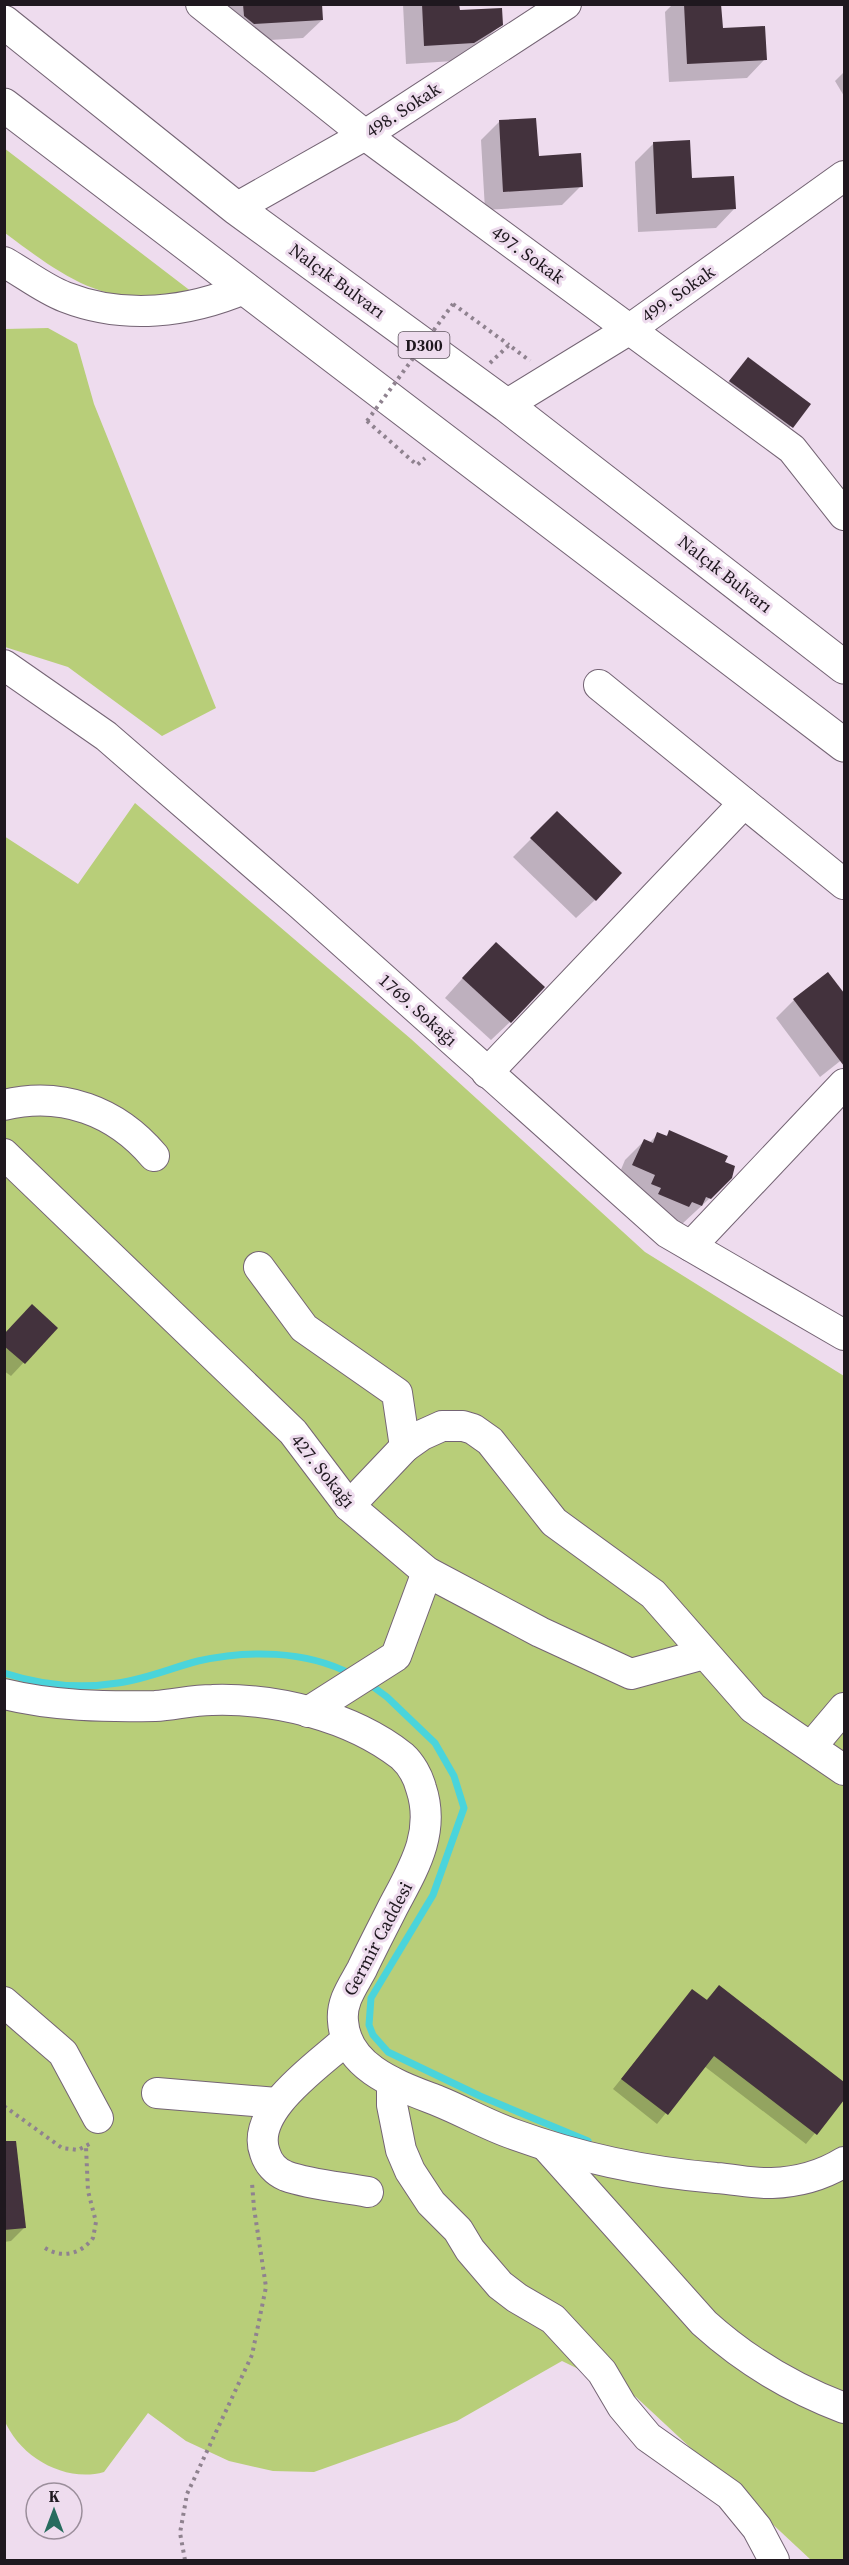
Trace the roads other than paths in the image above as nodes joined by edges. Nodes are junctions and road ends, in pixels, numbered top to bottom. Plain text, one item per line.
1 (201, 4) edge
2 (566, 4) edge
3 (4, 22) edge
4 (4, 105) edge
5 (365, 135) junction
6 (844, 176) edge
7 (236, 208) junction
8 (4, 262) edge
9 (246, 288) junction
10 (630, 329) junction
11 (506, 405) junction
12 (844, 515) edge
13 (4, 665) edge
14 (844, 667) edge
15 (599, 685) dead end
16 (844, 745) edge
17 (744, 803) junction
18 (844, 884) edge
19 (487, 1073) junction
20 (844, 1084) edge
21 (4, 1105) edge
22 (4, 1154) edge
23 (154, 1156) dead end
24 (691, 1246) junction
25 (259, 1267) dead end
26 (844, 1335) edge
27 (405, 1447) junction
28 (349, 1506) junction
29 (427, 1572) junction
30 (704, 1654) junction
31 (4, 1694) edge
32 (844, 1708) edge
33 (309, 1712) junction
34 (811, 1748) junction
35 (844, 1770) edge
36 (4, 2002) edge
37 (346, 2040) junction
38 (392, 2082) junction
39 (157, 2093) dead end
40 (277, 2103) junction
41 (98, 2118) dead end
42 (546, 2146) junction
43 (844, 2162) edge
44 (368, 2192) dead end
45 (844, 2408) edge
46 (774, 2560) edge

1 - 5 street, 497. Sokak
2 - 5 street, 498. Sokak
3 - 7 highway, Nalçık Bulvarı / D300
4 - 9 highway
5 - 7 street, 498. Sokak
5 - 10 street, 497. Sokak
6 - 10 street, 499. Sokak
7 - 11 highway, Nalçık Bulvarı / D300
8 - 9 street
9 - 16 highway
10 - 11 street, 499. Sokak
10 - 12 street, 497. Sokak
11 - 14 highway, Nalçık Bulvarı / D300
13 - 19 street, 1769. Sokağı
15 - 17 street
17 - 18 street
17 - 19 street
19 - 24 street, 1769. Sokağı
20 - 24 street
21 - 23 street
22 - 28 street, 427. Sokağı
24 - 26 street, 1769. Sokağı
25 - 27 street
27 - 28 street
27 - 30 street
28 - 29 street, 427. Sokağı
29 - 30 street, 427. Sokağı
29 - 33 street
30 - 34 street
31 - 33 street, Germir Caddesi
32 - 34 street
33 - 37 street, Germir Caddesi
34 - 35 street
36 - 41 street
37 - 38 street
37 - 40 street
38 - 42 street
38 - 46 street
39 - 40 street
40 - 44 street
42 - 43 street
42 - 45 street

